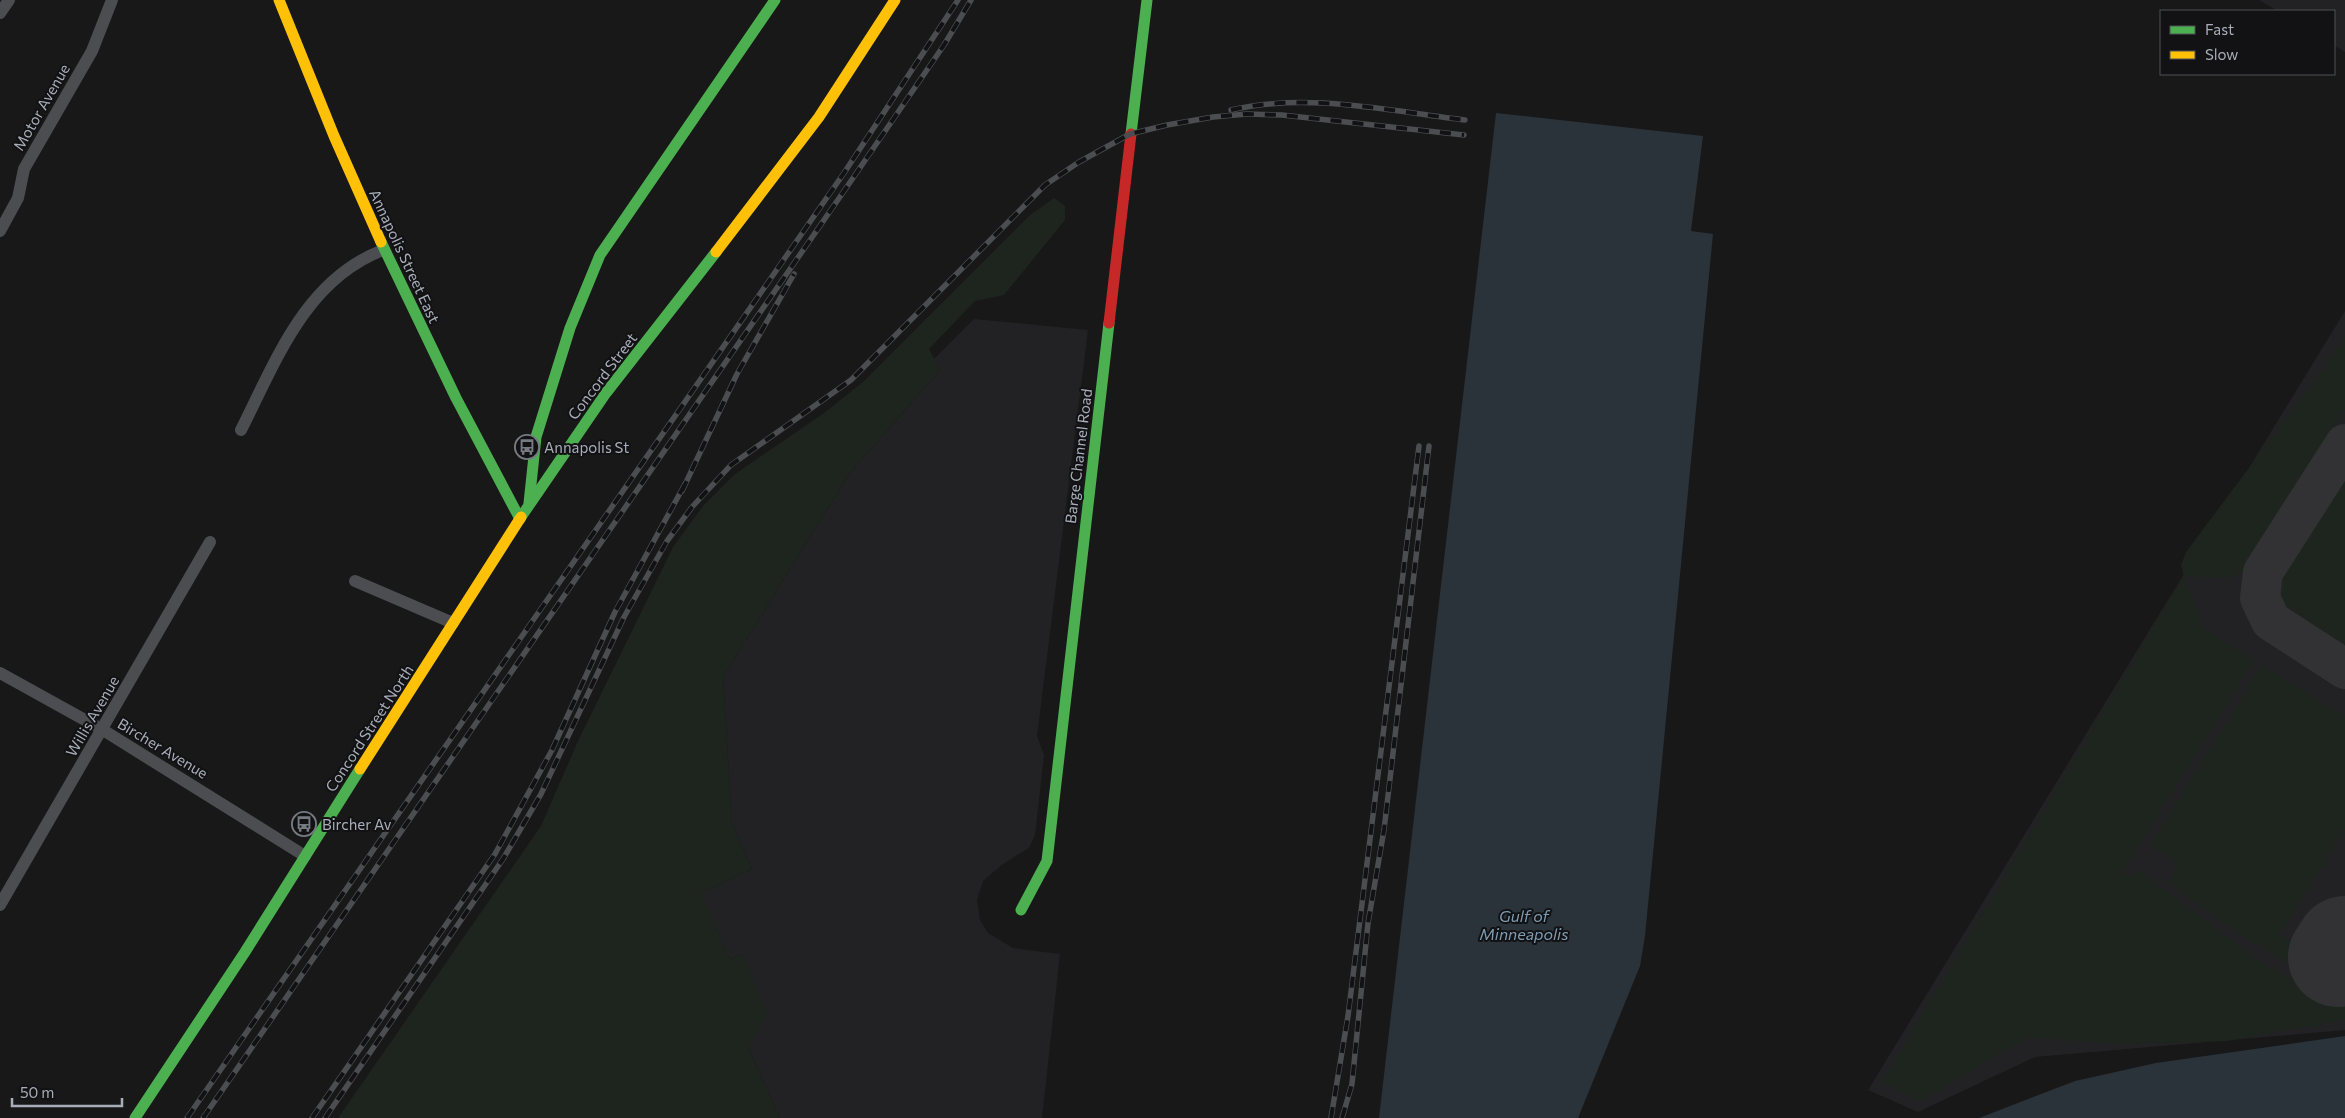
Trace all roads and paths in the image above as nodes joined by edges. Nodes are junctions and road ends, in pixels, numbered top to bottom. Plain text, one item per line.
1 (9, 0) edge
2 (112, 0) edge
3 (279, 0) edge
4 (775, 0) edge
5 (896, 0) edge
6 (1147, 0) edge
7 (0, 13) edge
8 (0, 231) edge
9 (383, 250) junction
10 (242, 430) dead end
11 (528, 505) junction
12 (520, 518) junction
13 (210, 542) dead end
14 (355, 582) dead end
15 (453, 623) junction
16 (0, 673) edge
17 (103, 730) junction
18 (305, 856) junction
19 (0, 905) edge
20 (1021, 910) dead end
21 (135, 1118) edge

1 - 7 street
2 - 8 street, Motor Avenue
3 - 9 street, Annapolis Street East
4 - 11 street, Concord Street
5 - 11 street, Concord Street
6 - 20 street, Barge Channel Road
9 - 10 street
9 - 12 street, Annapolis Street East
11 - 12 street, Concord Street North
12 - 15 street, Concord Street North
13 - 17 street, Willis Avenue
14 - 15 street
15 - 18 street, Concord Street North
16 - 17 street, Bircher Avenue
17 - 18 street, Bircher Avenue
17 - 19 street, Willis Avenue
18 - 21 street, Concord Street North

